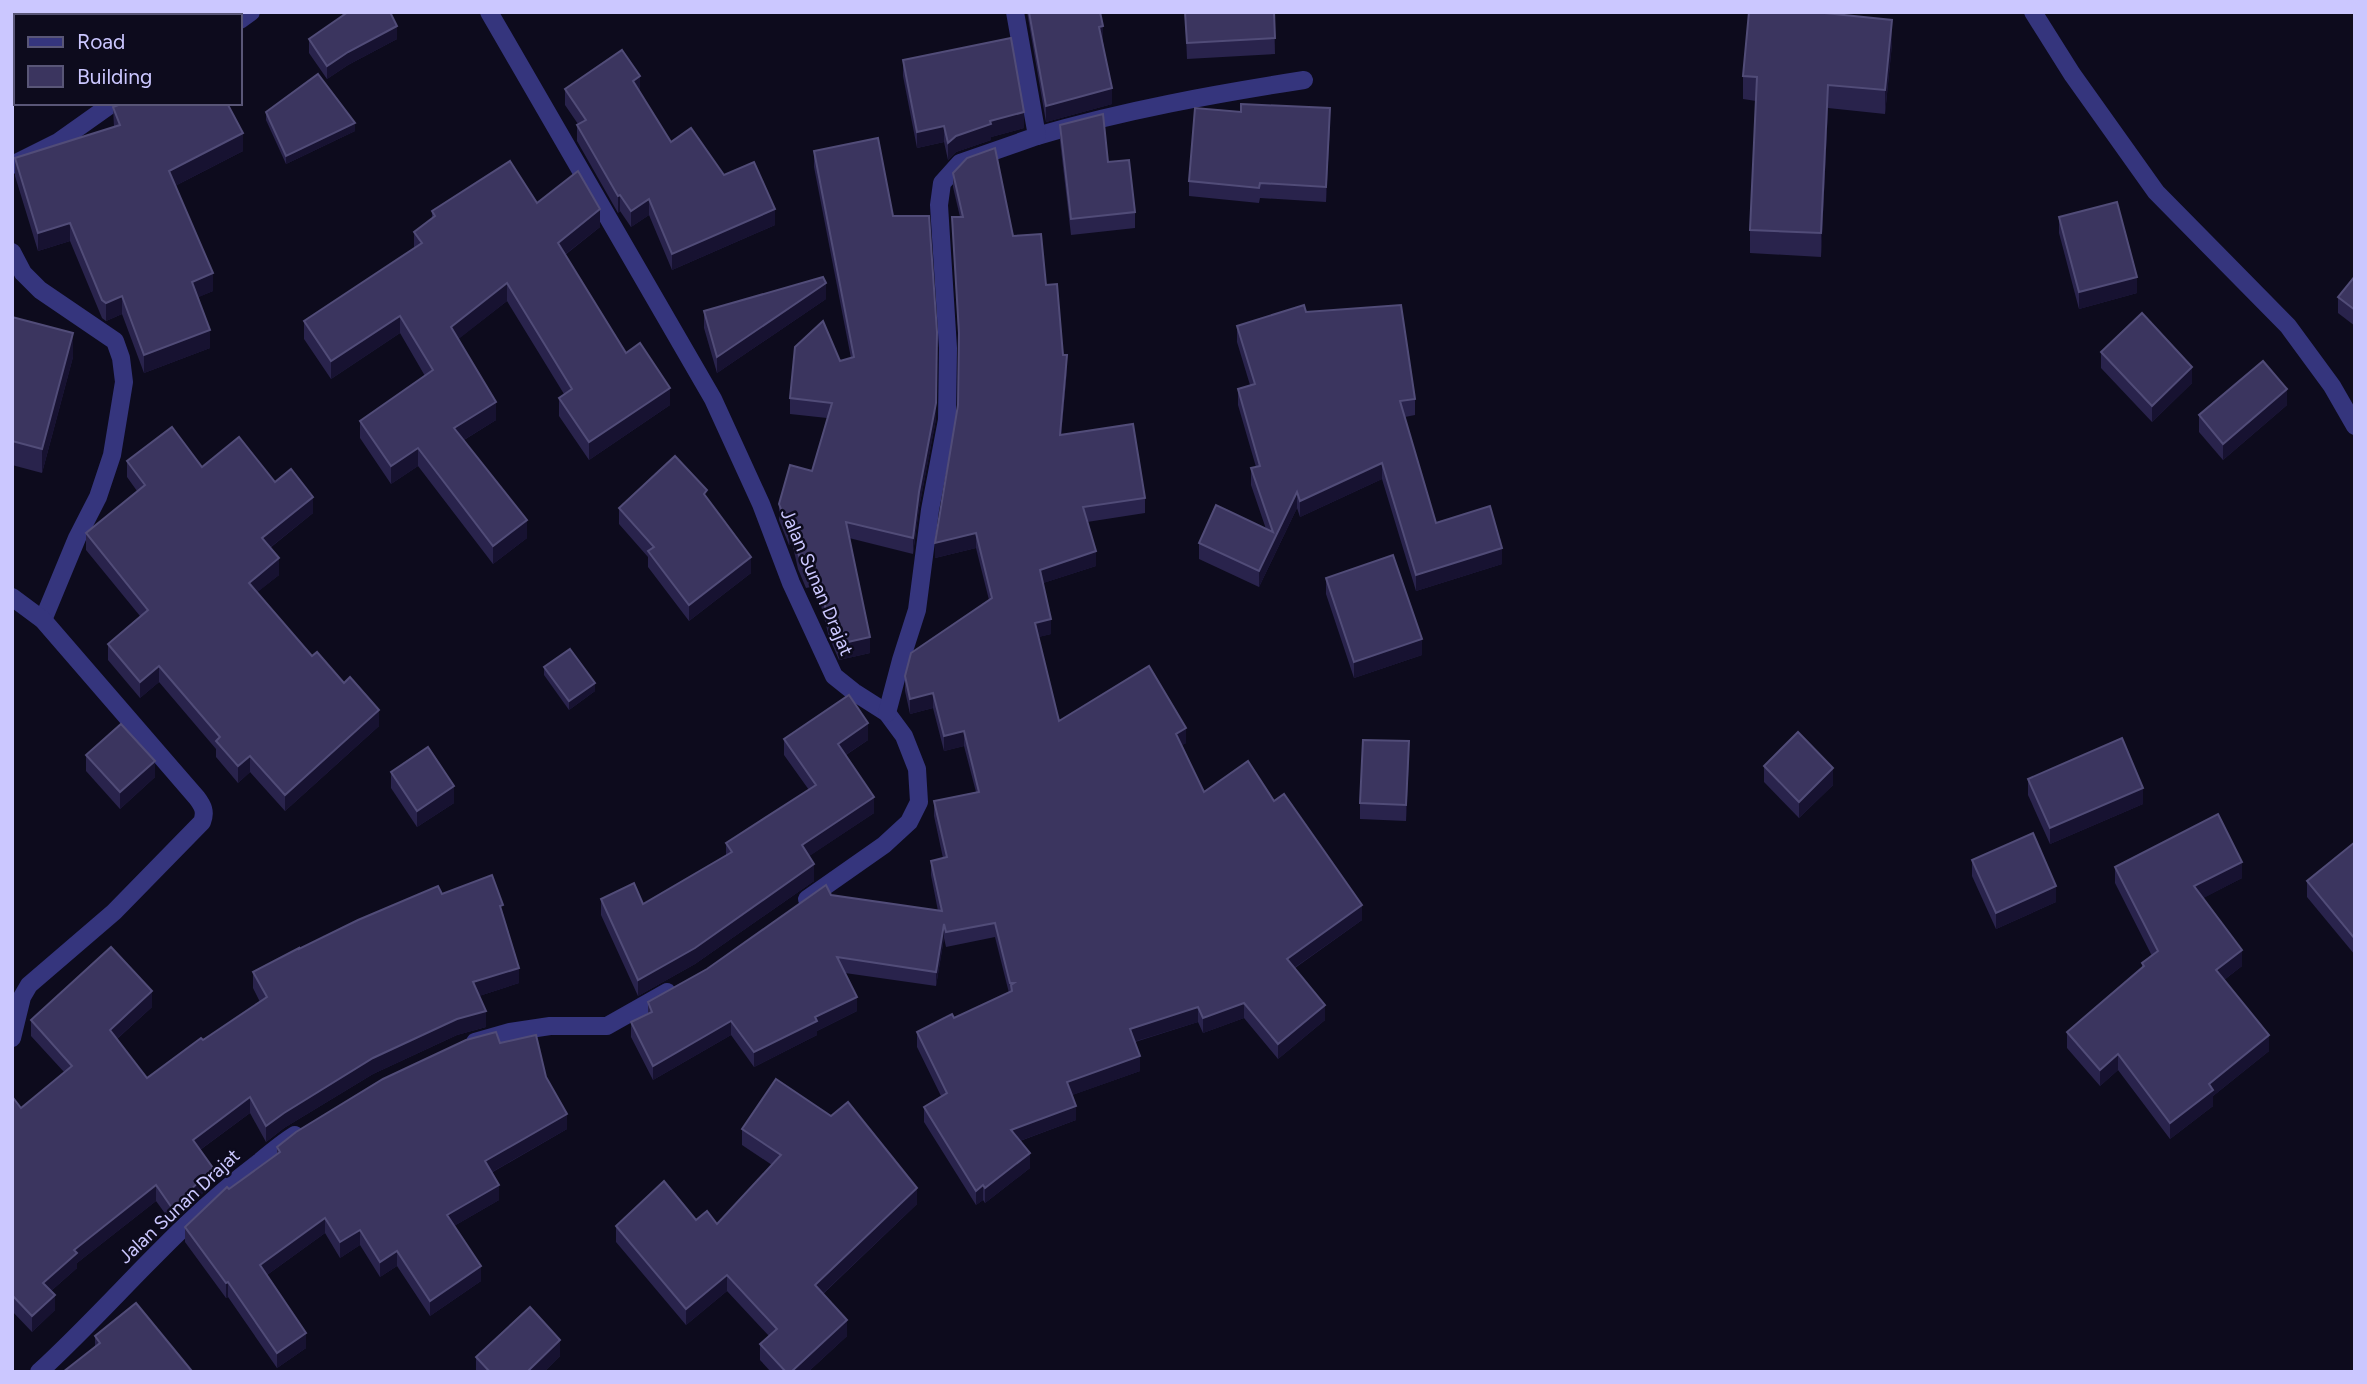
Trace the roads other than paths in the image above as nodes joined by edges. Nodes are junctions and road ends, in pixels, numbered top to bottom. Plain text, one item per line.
1 (489, 12) edge
2 (1015, 12) edge
3 (2033, 12) edge
4 (1304, 80) dead end
5 (110, 105) edge
6 (1037, 136) junction
7 (12, 165) edge
8 (12, 252) edge
9 (2355, 426) edge
10 (12, 597) edge
11 (43, 620) junction
12 (887, 713) junction
13 (792, 909) edge
14 (680, 985) edge
15 (12, 1038) edge
16 (462, 1045) edge
17 (312, 1125) edge
18 (39, 1372) edge

1 - 12 street, Jalan Sunan Drajat
2 - 6 street
3 - 9 street
4 - 6 street
5 - 7 street
6 - 12 street
8 - 11 street
10 - 11 street
11 - 15 street
12 - 13 street, Jalan Sunan Drajat
14 - 16 street
17 - 18 street, Jalan Sunan Drajat

